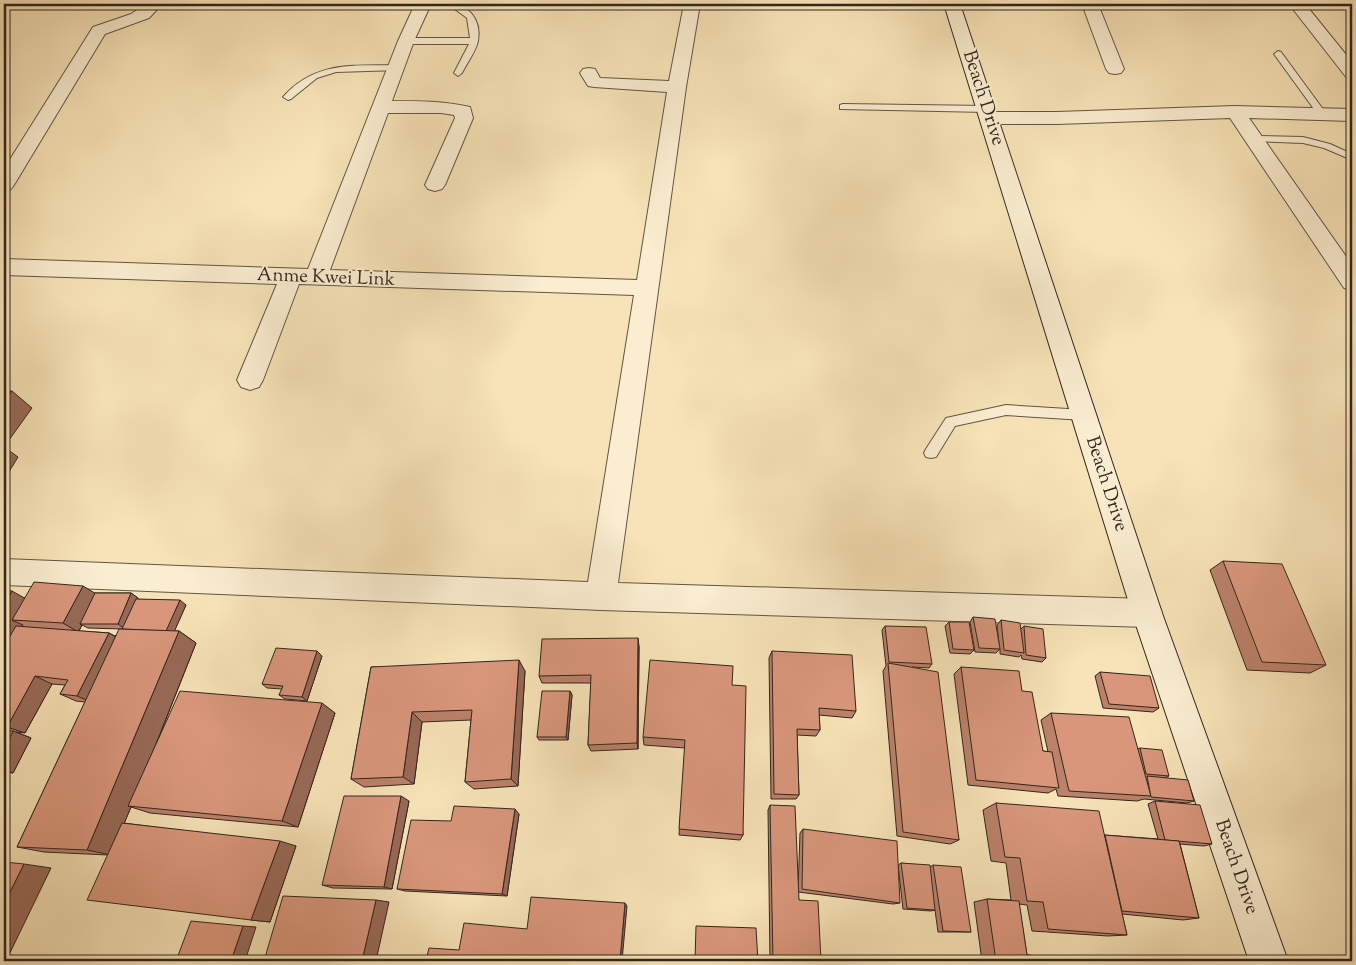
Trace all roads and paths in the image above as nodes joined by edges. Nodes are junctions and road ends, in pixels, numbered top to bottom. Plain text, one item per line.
1 (154, 4) edge
2 (423, 4) edge
3 (452, 4) edge
4 (692, 4) edge
5 (952, 4) edge
6 (1090, 4) edge
7 (1297, 4) edge
8 (406, 41) junction
9 (474, 41) junction
10 (1278, 54) dead end
11 (396, 68) junction
12 (1114, 69) dead end
13 (458, 72) dead end
14 (589, 73) dead end
15 (1352, 73) edge
16 (678, 87) junction
17 (288, 97) dead end
18 (382, 107) junction
19 (843, 107) dead end
20 (1235, 112) junction
21 (989, 113) junction
22 (1322, 114) junction
23 (1352, 115) edge
24 (1254, 139) junction
25 (1352, 157) edge
26 (4, 185) edge
27 (435, 185) dead end
28 (4, 267) edge
29 (291, 277) junction
30 (316, 277) junction
31 (1352, 282) edge
32 (648, 288) junction
33 (250, 380) dead end
34 (1084, 415) junction
35 (930, 453) dead end
36 (4, 572) edge
37 (601, 596) junction
38 (1147, 613) junction
39 (1269, 961) edge

1 - 26 street
2 - 8 street
3 - 9 lane
4 - 16 street
5 - 21 street, Beach Drive
6 - 12 street
7 - 15 street
8 - 9 lane
8 - 11 street
9 - 13 lane
10 - 22 lane
11 - 17 lane
11 - 18 street
14 - 16 street
16 - 32 street
18 - 27 street
18 - 30 street
19 - 21 lane
20 - 21 street
20 - 22 street
20 - 24 street
21 - 34 street, Beach Drive
22 - 23 street
24 - 25 lane
24 - 31 street
28 - 29 street, Anme Kwei Link
29 - 30 street, Anme Kwei Link
29 - 33 street
30 - 32 street, Anme Kwei Link
32 - 37 street
34 - 35 lane
34 - 38 street, Beach Drive
36 - 37 street
37 - 38 street
38 - 39 street, Beach Drive

